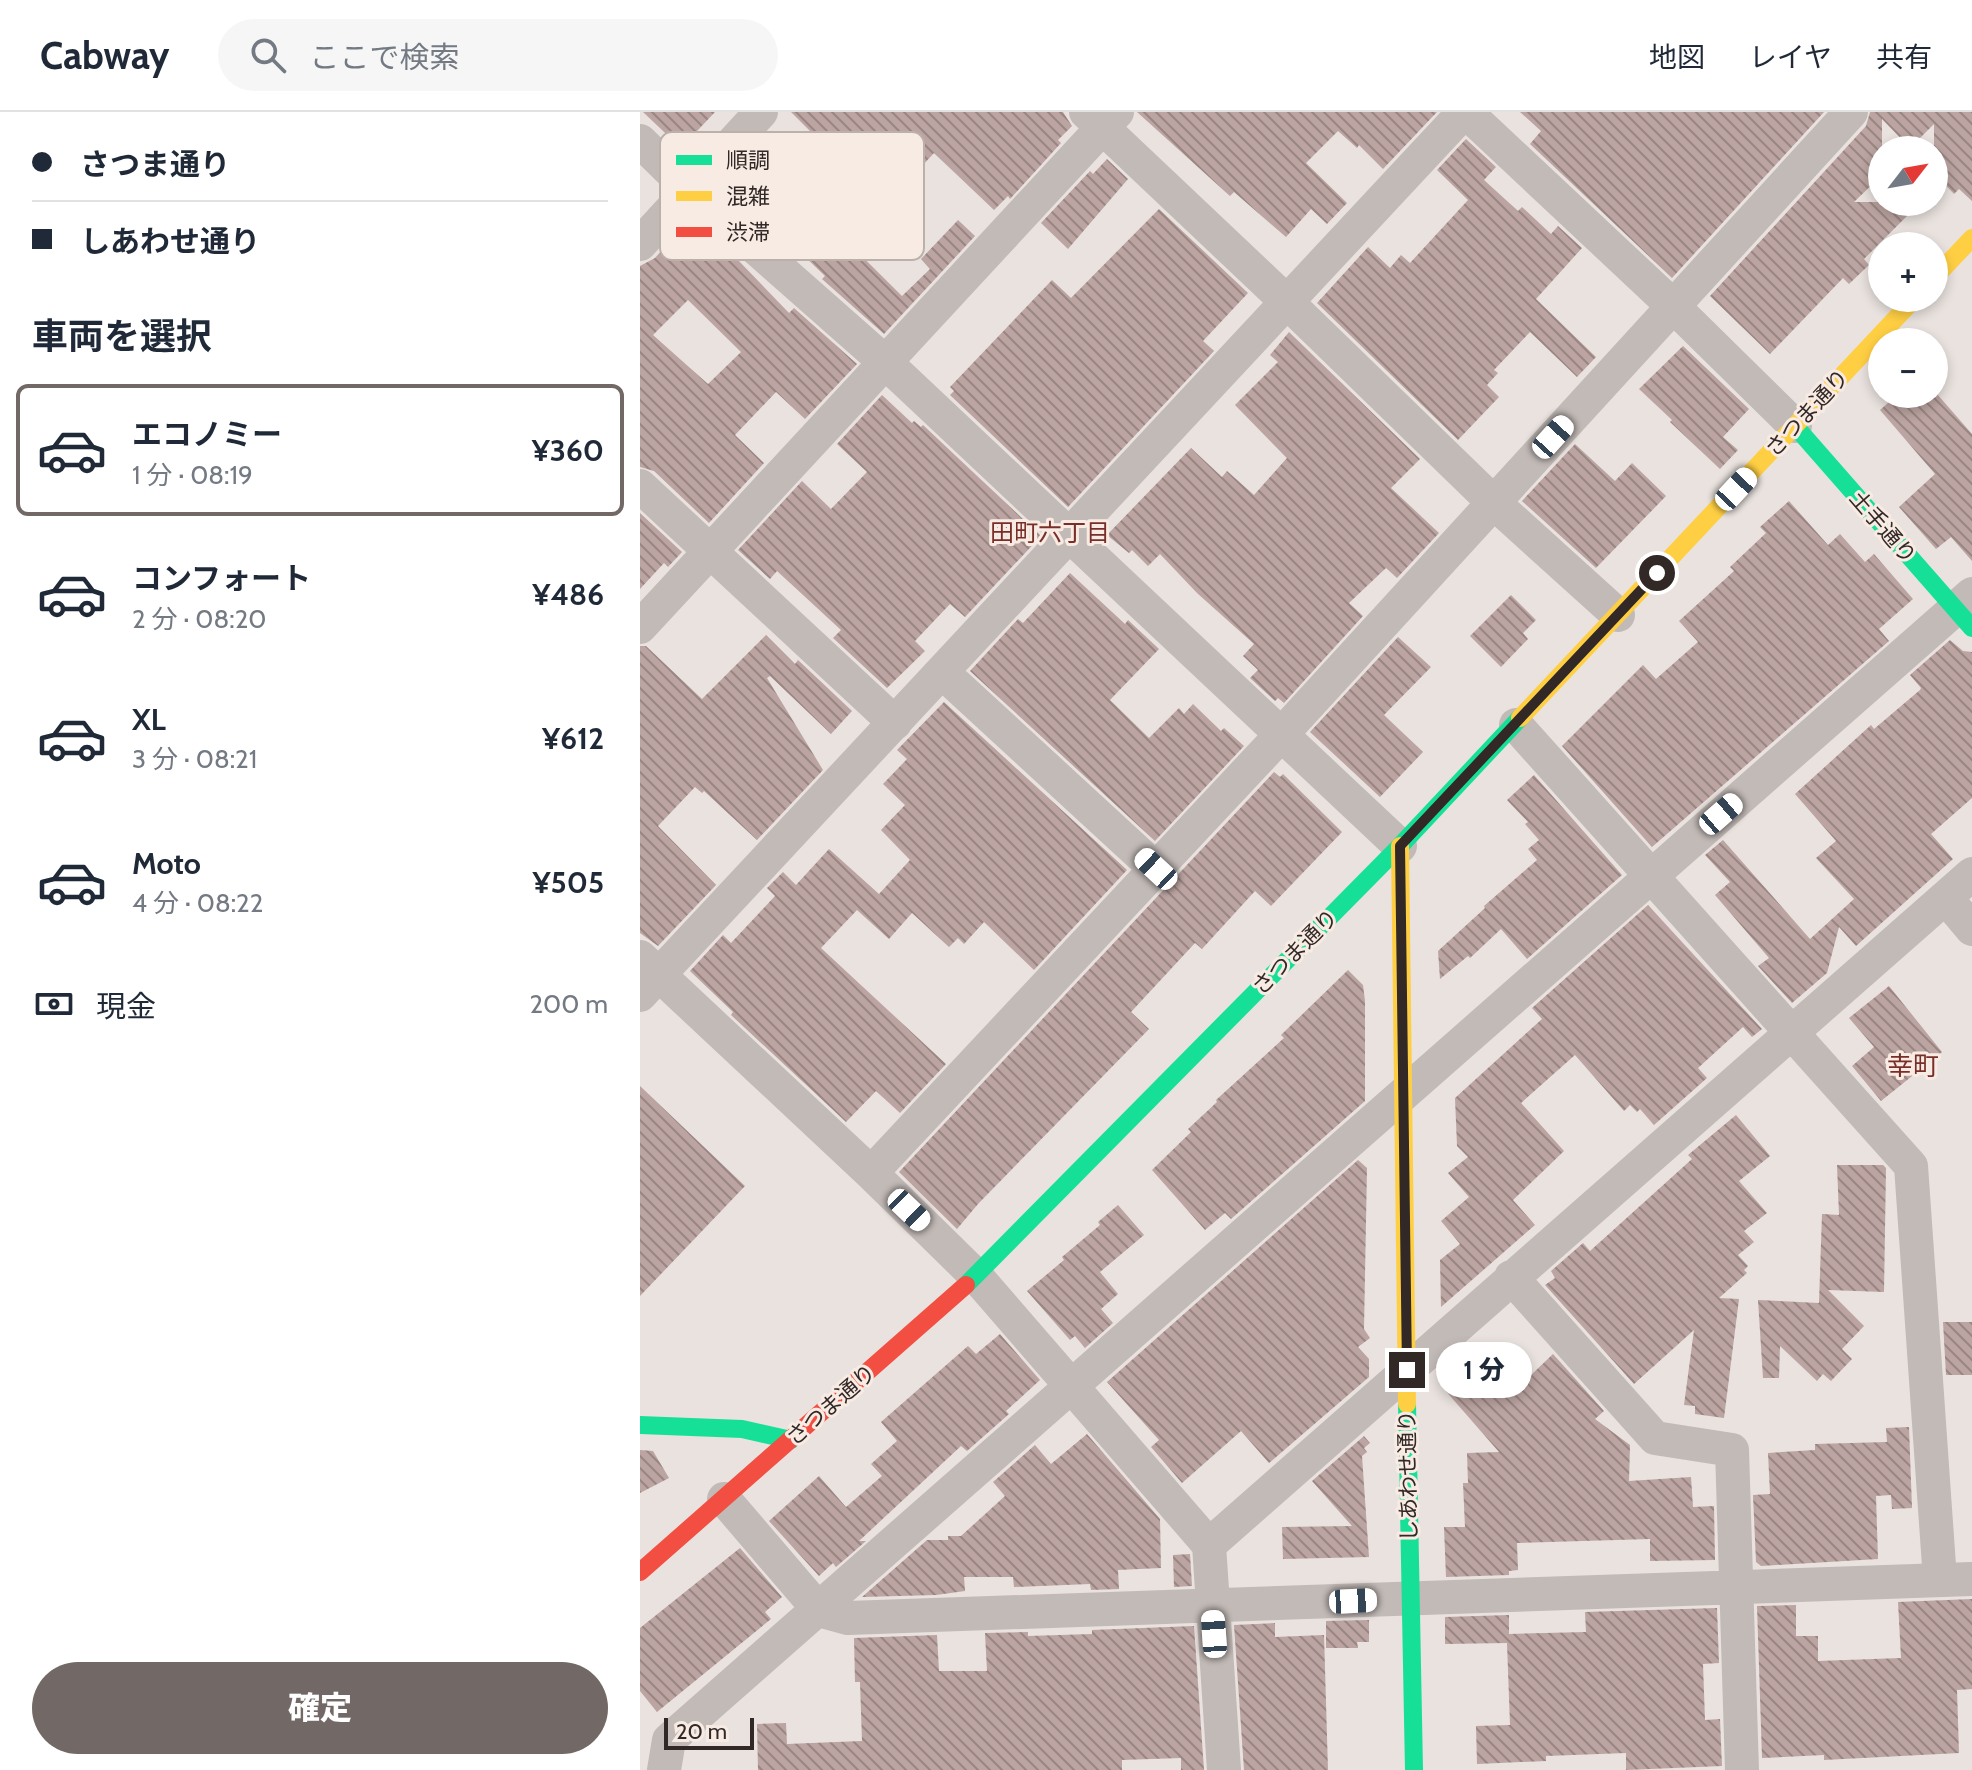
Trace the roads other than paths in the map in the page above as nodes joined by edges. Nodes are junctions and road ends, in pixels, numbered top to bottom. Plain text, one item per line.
1 (761, 112) edge
2 (1465, 112) edge
3 (1851, 112) edge
4 (1102, 117) edge
5 (743, 132) edge
6 (640, 141) edge
7 (660, 161) edge
8 (660, 222) edge
9 (1972, 238) edge
10 (640, 244) edge
11 (769, 260) edge
12 (1948, 263) edge
13 (1287, 302) junction
14 (1673, 306) junction
15 (1902, 312) edge
16 (885, 362) junction
17 (1795, 426) junction
18 (640, 486) edge
19 (1493, 502) junction
20 (1069, 536) junction
21 (710, 551) junction
22 (1966, 610) edge
23 (1618, 615) junction
24 (640, 627) edge
25 (942, 672) junction
26 (895, 723) junction
27 (1516, 725) junction
28 (1281, 735) junction
29 (1400, 846) junction
30 (1156, 869) junction
31 (1972, 874) edge
32 (1651, 875) junction
33 (1946, 898) junction
34 (1972, 929) edge
35 (646, 976) edge
36 (1790, 1032) junction
37 (1403, 1095) junction
38 (871, 1173) junction
39 (976, 1276) junction
40 (1511, 1277) junction
41 (1407, 1370) junction
42 (1074, 1386) junction
43 (640, 1425) edge
44 (791, 1440) junction
45 (724, 1499) junction
46 (1209, 1545) junction
47 (640, 1572) edge
48 (1956, 1580) edge
49 (1736, 1587) junction
50 (1409, 1598) junction
51 (1212, 1607) junction
52 (819, 1610) junction
53 (664, 1770) edge
54 (1224, 1770) edge
55 (1414, 1770) edge
56 (1742, 1770) edge

1 - 5 street
2 - 13 street
2 - 14 street
3 - 14 street
4 - 13 street
4 - 16 street
6 - 7 street
8 - 10 street
9 - 12 main road
11 - 16 street
13 - 19 street
13 - 20 street
14 - 17 street
14 - 19 street
15 - 17 main road, さつま通り
16 - 20 street
16 - 21 street
17 - 22 main road, 土手通り
17 - 23 main road, さつま通り
18 - 21 street
19 - 23 street
19 - 28 street
20 - 25 street
20 - 28 street
21 - 24 street
21 - 26 street
22 - 32 street
23 - 27 main road, さつま通り
25 - 26 street
25 - 30 street
26 - 35 street
27 - 29 main road, さつま通り
27 - 32 street
28 - 29 street
28 - 30 street
29 - 37 main road, しあわせ通り
29 - 39 main road, さつま通り
30 - 38 street
31 - 33 street
32 - 36 street
32 - 37 street
33 - 34 street
33 - 36 street
35 - 38 street
36 - 40 street
36 - 48 street
37 - 41 main road, しあわせ通り
37 - 42 street
38 - 39 street
39 - 42 street
39 - 44 main road, さつま通り
40 - 41 street
40 - 49 street
41 - 46 street
41 - 50 main road, しあわせ通り
42 - 46 street
42 - 52 street
43 - 44 main road
44 - 45 main road, さつま通り
45 - 47 main road, さつま通り
45 - 52 street
46 - 51 street
48 - 49 street
49 - 50 street
49 - 56 street
50 - 51 street
50 - 55 main road, しあわせ通り
51 - 52 street
51 - 54 street
52 - 53 street

